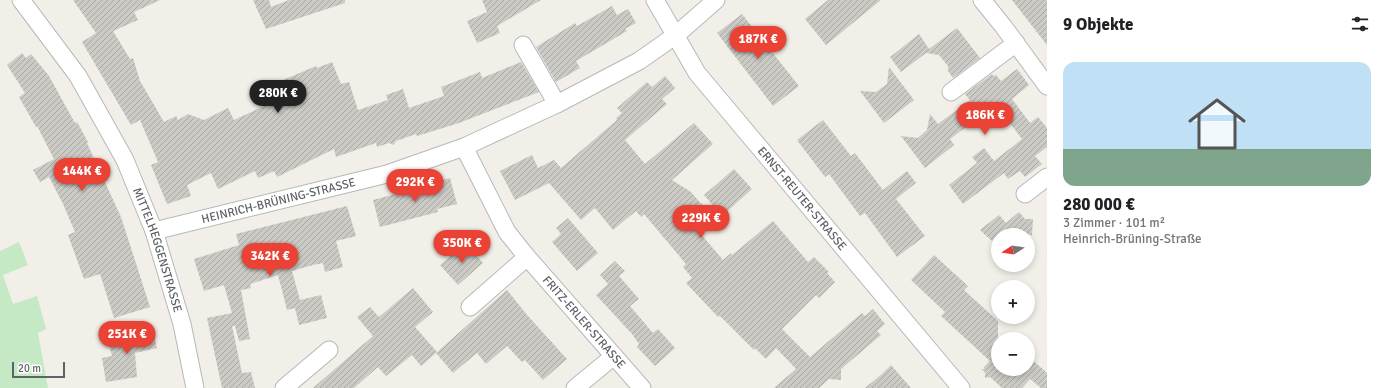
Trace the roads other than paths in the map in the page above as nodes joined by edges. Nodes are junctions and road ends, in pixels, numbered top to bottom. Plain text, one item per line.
1 (21, 0) edge
2 (655, 0) edge
3 (716, 0) edge
4 (982, 0) edge
5 (676, 35) junction
6 (1016, 44) junction
7 (523, 45) dead end
8 (1047, 86) edge
9 (951, 92) dead end
10 (557, 104) junction
11 (464, 147) junction
12 (1047, 177) edge
13 (1026, 194) dead end
14 (154, 231) junction
15 (526, 257) junction
16 (470, 307) dead end
17 (330, 350) dead end
18 (614, 356) junction
19 (959, 387) edge
20 (194, 388) edge
21 (284, 388) edge
22 (575, 388) edge
23 (642, 388) edge

1 - 14 street, MITTELHEGGENSTRASSE
2 - 5 street, ERNST-REUTER-STRASSE
3 - 5 street, HEINRICH-BRÜNING-STRASSE
4 - 6 street
5 - 10 street, HEINRICH-BRÜNING-STRASSE
5 - 19 street, ERNST-REUTER-STRASSE
6 - 8 street
6 - 9 street
7 - 10 street
10 - 11 street, HEINRICH-BRÜNING-STRASSE
11 - 14 street, HEINRICH-BRÜNING-STRASSE
11 - 15 street, FRITZ-ERLER-STRASSE
12 - 13 street
14 - 20 street, MITTELHEGGENSTRASSE
15 - 16 street
15 - 18 street, FRITZ-ERLER-STRASSE
17 - 21 street
18 - 22 street
18 - 23 street, FRITZ-ERLER-STRASSE

